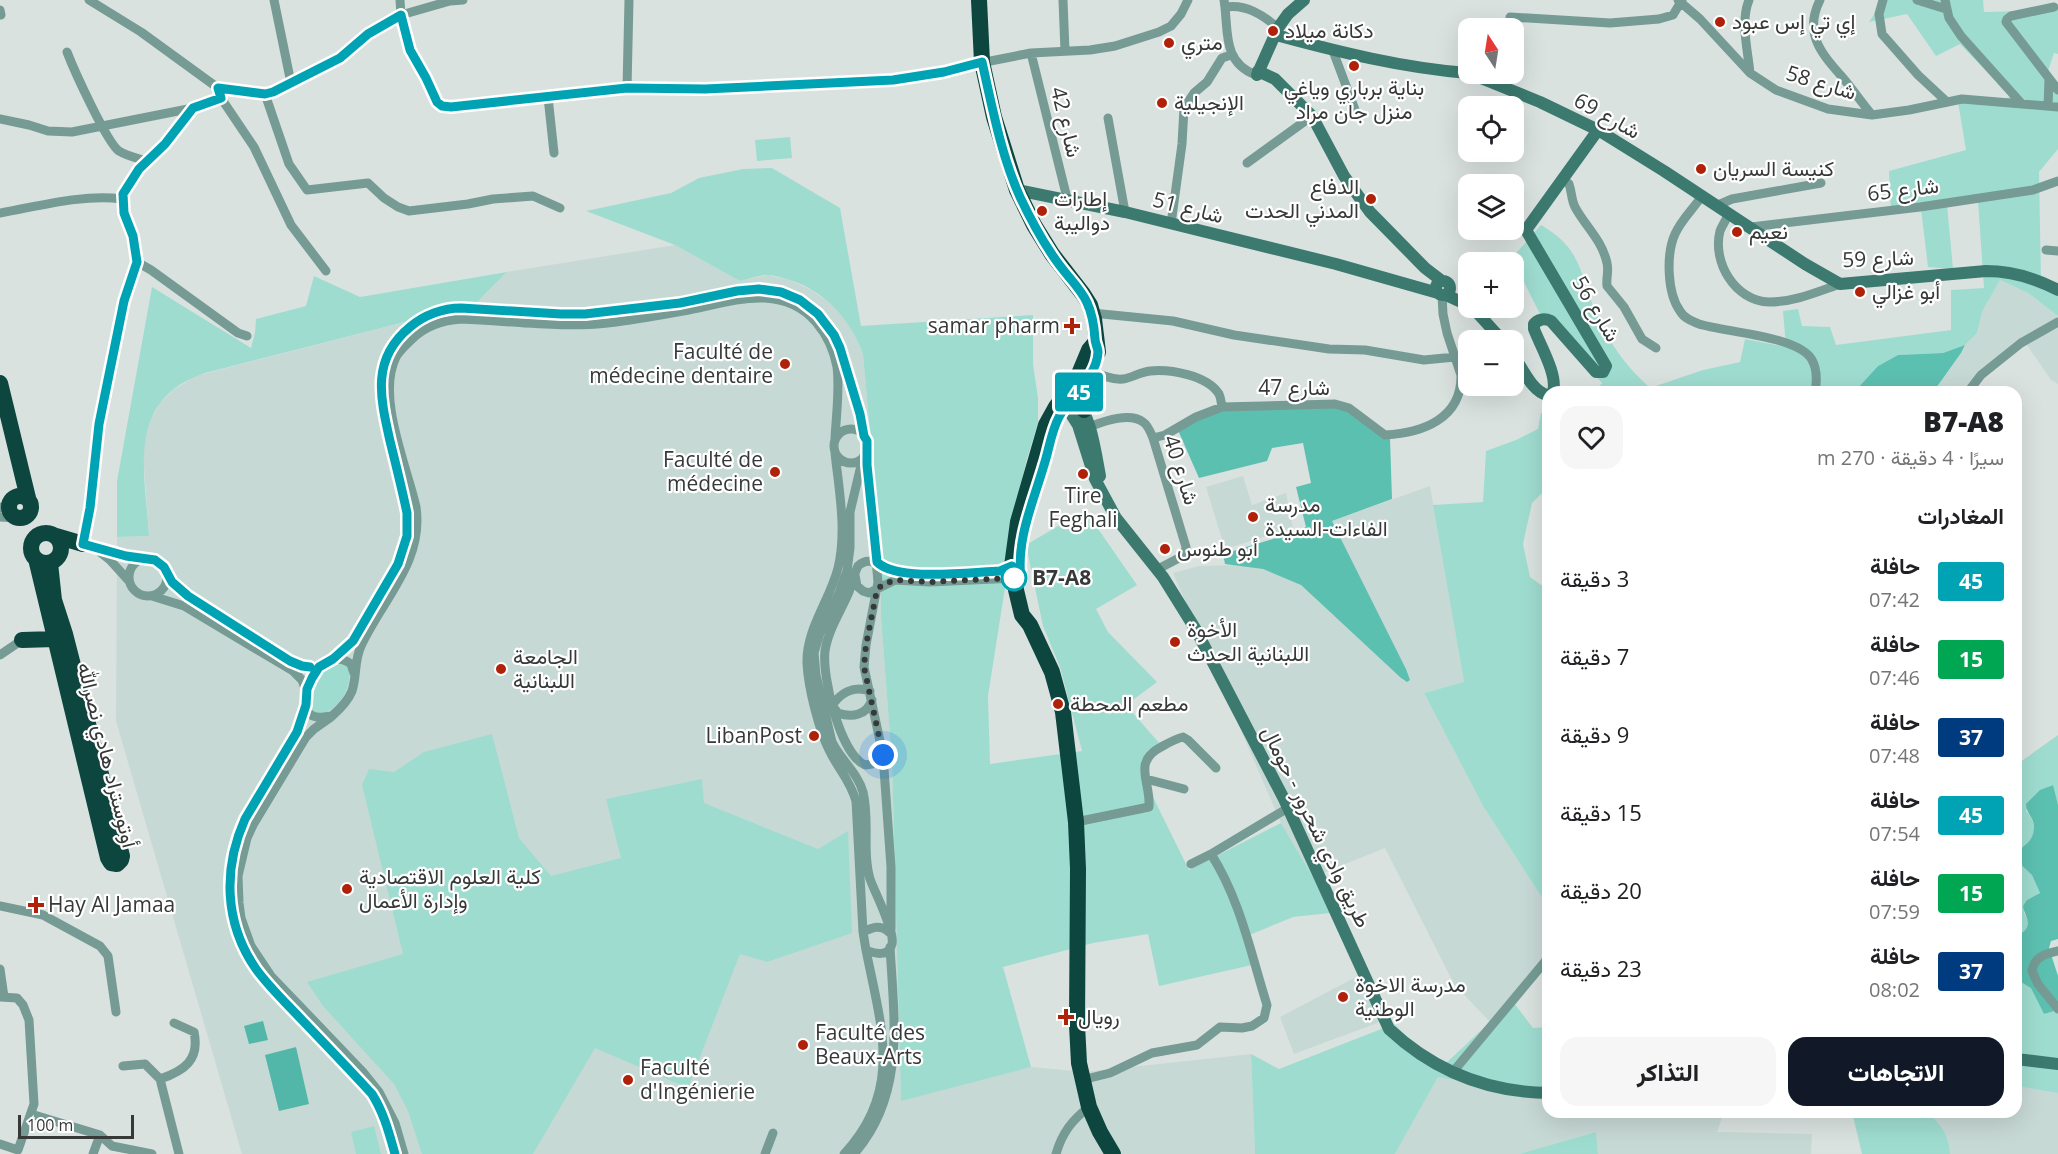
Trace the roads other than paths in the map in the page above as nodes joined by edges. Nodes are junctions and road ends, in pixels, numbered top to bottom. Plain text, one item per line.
1 (89, 0) edge
2 (274, 0) edge
3 (400, 0) edge
4 (463, 0) edge
5 (629, 0) edge
6 (978, 0) edge
7 (1063, 0) edge
8 (1188, 0) edge
9 (1304, 0) edge
10 (1749, 0) edge
11 (1820, 0) edge
12 (1882, 0) edge
13 (1917, 0) edge
14 (1680, 1) edge
15 (1225, 4) edge
16 (1946, 4) edge
17 (2054, 5) edge
18 (401, 15) junction
19 (1510, 16) dead end
20 (1275, 35) junction
21 (1065, 51) junction
22 (1333, 51) junction
23 (67, 52) dead end
24 (1031, 54) junction
25 (1231, 55) junction
26 (982, 62) junction
27 (1458, 72) edge
28 (1750, 73) junction
29 (1260, 74) junction
30 (2049, 80) junction
31 (291, 83) junction
32 (1497, 84) edge
33 (627, 88) junction
34 (2058, 90) edge
35 (219, 93) junction
36 (265, 94) junction
37 (548, 97) junction
38 (1946, 101) junction
39 (2021, 103) junction
40 (2048, 106) junction
41 (2058, 107) edge
42 (193, 108) junction
43 (1357, 115) dead end
44 (1872, 115) junction
45 (1311, 116) junction
46 (1108, 118) dead end
47 (0, 119) edge
48 (102, 126) junction
49 (1598, 130) junction
50 (555, 153) dead end
51 (146, 161) junction
52 (1247, 164) dead end
53 (1563, 179) junction
54 (2058, 181) edge
55 (1821, 183) dead end
56 (1017, 190) junction
57 (1702, 196) junction
58 (1067, 198) junction
59 (122, 199) junction
60 (1718, 206) junction
61 (560, 208) dead end
62 (1125, 212) junction
63 (0, 213) edge
64 (1728, 215) junction
65 (1171, 224) junction
66 (1751, 227) junction
67 (2046, 250) dead end
68 (2058, 251) edge
69 (137, 262) junction
70 (326, 270) dead end
71 (1840, 284) junction
72 (1441, 290) junction
73 (2058, 290) edge
74 (1458, 299) edge
75 (599, 313) junction
76 (1092, 313) junction
77 (1482, 318) edge
78 (2058, 322) edge
79 (601, 324) junction
80 (1493, 330) edge
81 (247, 336) dead end
82 (1095, 343) junction
83 (1656, 348) dead end
84 (1455, 357) junction
85 (1091, 371) junction
86 (1524, 371) edge
87 (0, 383) edge
88 (1555, 386) edge
89 (1815, 386) edge
90 (1973, 386) edge
91 (1542, 393) edge
92 (1072, 400) junction
93 (1222, 407) junction
94 (1091, 426) junction
95 (0, 427) edge
96 (864, 436) junction
97 (1153, 438) junction
98 (835, 439) junction
99 (835, 453) junction
100 (865, 455) junction
101 (1105, 498) junction
102 (15, 509) edge
103 (88, 546) junction
104 (46, 549) junction
105 (146, 559) junction
106 (877, 562) junction
107 (1158, 569) junction
108 (1017, 571) junction
109 (166, 574) junction
110 (855, 575) junction
111 (129, 582) junction
112 (877, 590) junction
113 (152, 596) junction
114 (48, 610) junction
115 (60, 637) junction
116 (21, 640) junction
117 (0, 655) edge
118 (333, 659) junction
119 (321, 666) junction
120 (354, 673) junction
121 (306, 691) junction
122 (812, 694) junction
123 (871, 696) junction
124 (822, 702) junction
125 (306, 705) junction
126 (831, 709) junction
127 (332, 716) junction
128 (820, 727) junction
129 (883, 755) junction
130 (1216, 768) dead end
131 (1146, 779) junction
132 (1184, 789) dead end
133 (1288, 808) junction
134 (1076, 822) junction
135 (241, 842) junction
136 (1211, 854) junction
137 (1191, 864) dead end
138 (0, 906) edge
139 (863, 932) junction
140 (891, 934) junction
141 (890, 948) junction
142 (866, 950) junction
143 (2058, 951) edge
144 (1542, 965) edge
145 (0, 969) edge
146 (2, 997) edge
147 (290, 1002) junction
148 (2058, 1009) edge
149 (116, 1012) dead end
150 (174, 1023) dead end
151 (2022, 1060) edge
152 (2058, 1064) edge
153 (123, 1066) dead end
154 (1452, 1073) junction
155 (160, 1079) junction
156 (1082, 1080) junction
157 (1542, 1093) edge
158 (1089, 1107) junction
159 (31, 1114) junction
160 (773, 1133) dead end
161 (100, 1135) junction
162 (2, 1148) edge
163 (93, 1154) edge
164 (152, 1154) edge
165 (179, 1154) edge
166 (395, 1154) edge
167 (404, 1154) edge
168 (765, 1154) edge
169 (844, 1154) edge
170 (854, 1154) edge
171 (1056, 1154) edge
172 (1113, 1154) edge

1 - 35 street
2 - 31 street
3 - 18 street
4 - 18 street
5 - 33 street
6 - 26 highway
7 - 21 street
8 - 21 street
9 - 20 street
10 - 28 street
11 - 44 street
12 - 38 street
13 - 16 street
14 - 19 street
14 - 28 street, شارع 58
15 - 20 street
15 - 25 street
16 - 39 street
17 - 30 street
18 - 31 street
18 - 37 street
20 - 22 street, شارع 69
20 - 29 street
21 - 24 street
22 - 27 street, شارع 69
22 - 43 street
23 - 48 street
24 - 26 street
24 - 58 street, شارع 42
25 - 29 street
25 - 65 street
26 - 33 street
26 - 56 highway
28 - 44 street, شارع 58
29 - 45 street
30 - 34 street
30 - 40 street
31 - 36 street
32 - 49 street, شارع 69
33 - 37 street
35 - 36 street
35 - 42 street
35 - 70 street
36 - 61 street
37 - 50 street
38 - 39 street, شارع 58
38 - 44 street, شارع 58
39 - 40 street, شارع 58
40 - 41 street, شارع 58
42 - 48 street
42 - 51 street
45 - 52 street
45 - 72 street
46 - 62 street
47 - 48 street
48 - 51 street
49 - 53 street, شارع 56
49 - 57 street, شارع 69
51 - 59 street
53 - 83 street
53 - 88 street, شارع 56
54 - 66 street, شارع 65
55 - 60 street
56 - 58 street, شارع 51
56 - 76 highway
57 - 60 street, شارع 69
57 - 89 street
58 - 62 street, شارع 51
59 - 63 street
59 - 69 street
60 - 64 street, شارع 59
62 - 65 street, شارع 51
64 - 66 street, شارع 59
64 - 71 street
65 - 72 street, شارع 51
66 - 71 street, شارع 59
67 - 68 street
69 - 81 street
69 - 103 street
71 - 73 street, شارع 59
72 - 74 street
72 - 84 street
75 - 79 street
75 - 96 street
75 - 118 street
76 - 82 highway
76 - 84 street
77 - 80 street
78 - 90 street
79 - 98 street
79 - 120 street
82 - 85 highway
82 - 92 highway
84 - 93 street, شارع 47
85 - 92 highway
85 - 93 street
86 - 91 street
87 - 102 highway, أوتوستراد هادي نصرالله
92 - 94 street, طريق وادي شحرور - حومال
92 - 101 street, طريق وادي شحرور - حومال
92 - 108 highway
93 - 97 street, شارع 47
94 - 97 street, شارع 40
94 - 101 street, طريق وادي شحرور - حومال
95 - 102 highway, أوتوستراد هادي نصرالله
96 - 98 street
96 - 100 street
97 - 107 street, شارع 40
98 - 99 street
99 - 100 street
99 - 122 street
100 - 106 street
100 - 124 street
101 - 107 street, طريق وادي شحرور - حومال
102 - 104 highway, أوتوستراد هادي نصرالله
103 - 104 highway
103 - 105 street
103 - 111 street
104 - 114 highway, أوتوستراد هادي نصرالله
104 - 115 highway, أوتوستراد هادي نصرالله
105 - 109 street
105 - 111 street
106 - 108 street
106 - 110 street
106 - 112 street
107 - 133 street, طريق وادي شحرور - حومال
108 - 112 street
108 - 134 highway
109 - 113 street
109 - 119 street
110 - 112 street
110 - 126 street
111 - 113 street
112 - 123 street
113 - 121 street
114 - 115 highway, أوتوستراد هادي نصرالله
114 - 116 highway
115 - 115 highway, أوتوستراد هادي نصرالله
115 - 116 highway
116 - 117 street
118 - 119 street
118 - 120 street
119 - 121 street
120 - 127 street
121 - 125 street
122 - 124 street
122 - 128 street
123 - 126 street
123 - 126 street
123 - 129 street
124 - 126 street
125 - 127 street
125 - 135 street
126 - 128 street
126 - 129 street
126 - 140 street
127 - 135 street
128 - 139 street
129 - 140 street
130 - 131 street
131 - 132 street
131 - 134 street
133 - 136 street
133 - 154 street, طريق وادي شحرور - حومال
134 - 156 highway
135 - 147 street
136 - 137 street
136 - 156 street
138 - 149 street
139 - 140 street
139 - 142 street
140 - 141 street
141 - 142 street
141 - 170 street
142 - 169 street
143 - 148 street
144 - 154 street
145 - 146 street
146 - 159 street
147 - 166 street
147 - 167 street
150 - 155 street
151 - 152 street
153 - 155 street
154 - 157 street, طريق وادي شحرور - حومال
155 - 165 street
156 - 158 highway
158 - 171 street
158 - 172 highway
159 - 161 street
159 - 162 street
160 - 168 street
161 - 163 street
161 - 164 street

